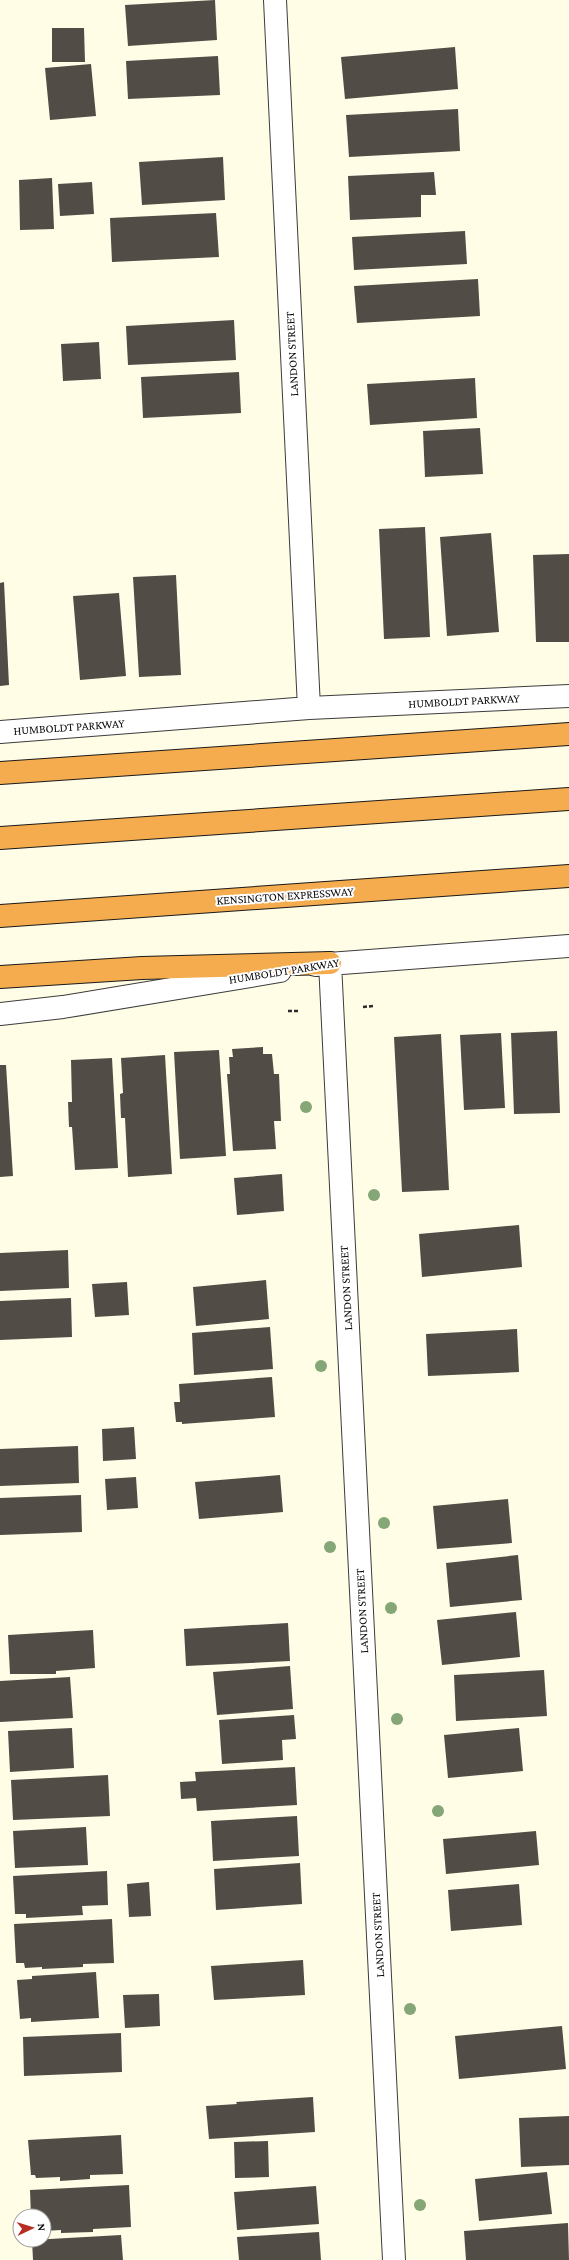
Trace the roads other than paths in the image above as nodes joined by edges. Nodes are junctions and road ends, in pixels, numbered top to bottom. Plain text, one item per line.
1 (276, 0) edge
2 (569, 696) edge
3 (309, 708) junction
4 (0, 732) edge
5 (569, 734) edge
6 (0, 773) edge
7 (569, 799) edge
8 (0, 838) edge
9 (569, 876) edge
10 (0, 916) edge
11 (569, 946) edge
12 (330, 963) junction
13 (0, 977) edge
14 (0, 1014) edge
15 (394, 2260) edge

1 - 3 street, LANDON STREET
2 - 3 street, HUMBOLDT PARKWAY
3 - 4 street, HUMBOLDT PARKWAY
5 - 6 highway
7 - 8 highway
9 - 10 highway, KENSINGTON EXPRESSWAY
11 - 12 street, HUMBOLDT PARKWAY
12 - 13 highway
12 - 14 street, HUMBOLDT PARKWAY
12 - 15 street, LANDON STREET

